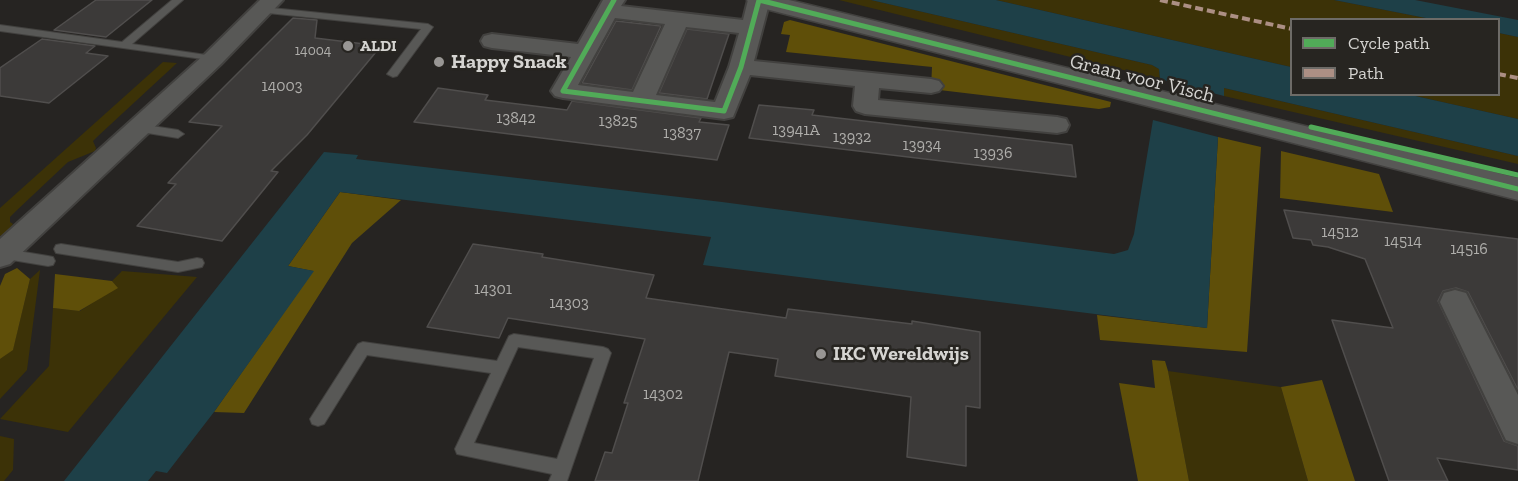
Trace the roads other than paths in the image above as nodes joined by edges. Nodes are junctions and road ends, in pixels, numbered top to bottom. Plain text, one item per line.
1 (178, 0) edge
2 (759, 0) edge
3 (267, 5) edge
4 (611, 6) edge
5 (679, 18) junction
6 (0, 28) edge
7 (753, 28) junction
8 (492, 41) dead end
9 (125, 45) junction
10 (584, 52) junction
11 (213, 59) junction
12 (741, 67) junction
13 (393, 74) dead end
14 (868, 79) junction
15 (931, 86) dead end
16 (641, 101) junction
17 (1057, 125) dead end
18 (140, 128) junction
19 (178, 134) dead end
20 (1518, 189) edge
21 (61, 249) dead end
22 (1, 254) edge
23 (48, 261) dead end
24 (198, 263) dead end
25 (1455, 302) dead end
26 (501, 368) junction
27 (318, 419) dead end
28 (1518, 429) edge
29 (560, 475) edge

1 - 9 lane
2 - 7 street, Graan voor Visch
2 - 20 street, Graan voor Visch
3 - 11 street
3 - 13 lane
4 - 5 street, Graan voor Visch
4 - 10 street, Graan voor Visch
5 - 7 street, Graan voor Visch
5 - 16 street
6 - 9 lane
7 - 12 street, Graan voor Visch
8 - 10 street
9 - 11 lane
10 - 16 street, Graan voor Visch
11 - 18 street
12 - 14 street
12 - 16 street, Graan voor Visch
14 - 15 street
14 - 17 street
18 - 19 lane
18 - 22 street
21 - 24 lane
22 - 23 lane
25 - 28 street
26 - 27 lane
26 - 29 lane
26 - 29 lane

